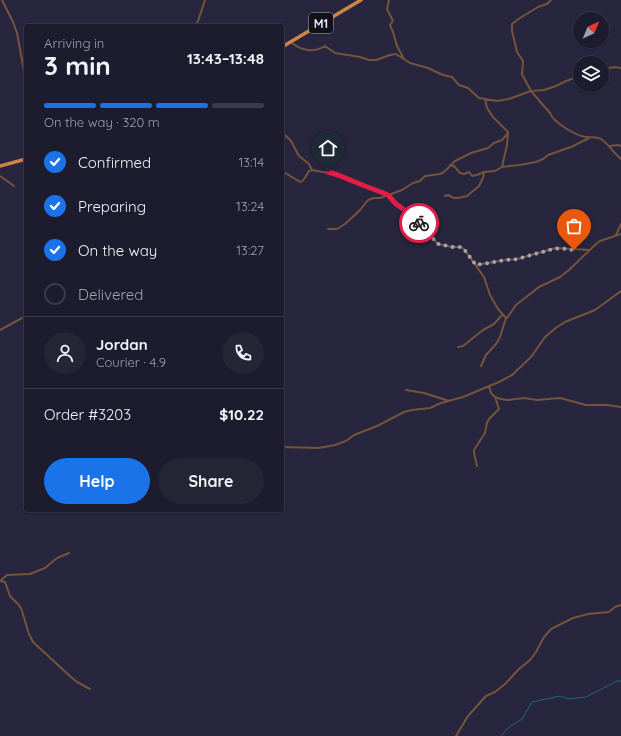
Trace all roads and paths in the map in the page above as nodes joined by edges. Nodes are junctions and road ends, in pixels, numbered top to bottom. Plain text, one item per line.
1 (2, 0) edge
2 (205, 0) edge
3 (361, 0) edge
4 (389, 0) edge
5 (551, 0) edge
6 (196, 24) edge
7 (291, 41) junction
8 (284, 46) edge
9 (405, 60) junction
10 (609, 68) edge
11 (621, 68) edge
12 (24, 73) edge
13 (573, 78) edge
14 (530, 91) junction
15 (484, 99) junction
16 (508, 133) junction
17 (284, 134) edge
18 (590, 137) junction
19 (610, 146) junction
20 (621, 146) edge
21 (621, 159) edge
22 (24, 160) edge
23 (450, 165) junction
24 (0, 166) edge
25 (502, 166) junction
26 (312, 170) junction
27 (284, 172) edge
28 (484, 172) junction
29 (0, 176) edge
30 (14, 186) dead end
31 (388, 195) junction
32 (445, 196) dead end
33 (621, 224) edge
34 (328, 229) dead end
35 (621, 234) edge
36 (616, 236) junction
37 (589, 250) junction
38 (476, 265) junction
39 (621, 291) edge
40 (502, 315) junction
41 (22, 318) dead end
42 (506, 318) junction
43 (0, 330) edge
44 (458, 347) dead end
45 (481, 366) dead end
46 (489, 386) junction
47 (406, 390) dead end
48 (495, 397) junction
49 (450, 401) junction
50 (621, 407) edge
51 (284, 447) edge
52 (477, 466) dead end
53 (69, 553) dead end
54 (0, 581) edge
55 (621, 605) edge
56 (90, 689) dead end
57 (456, 736) edge

1 - 12 street
2 - 6 street
3 - 7 highway, M1
4 - 9 street
5 - 14 street
7 - 8 highway, M1
7 - 9 street
9 - 15 street
10 - 11 street
13 - 14 street
14 - 15 street
14 - 18 street
15 - 16 street
16 - 23 street
16 - 25 street
17 - 26 street
18 - 19 street
18 - 25 street
19 - 20 street
19 - 21 street
22 - 24 highway
23 - 28 street
23 - 31 street
25 - 28 street
26 - 27 street
26 - 31 street
28 - 32 street
29 - 30 street
31 - 34 street
31 - 38 street
33 - 36 street
35 - 36 street
36 - 37 street
37 - 38 street
37 - 42 street
38 - 40 street
39 - 46 street
40 - 42 street
40 - 44 street
41 - 43 street
42 - 45 street
46 - 48 street
46 - 49 street
47 - 49 street
48 - 50 street
48 - 52 street
49 - 51 street
53 - 54 street
54 - 56 street
55 - 57 street

